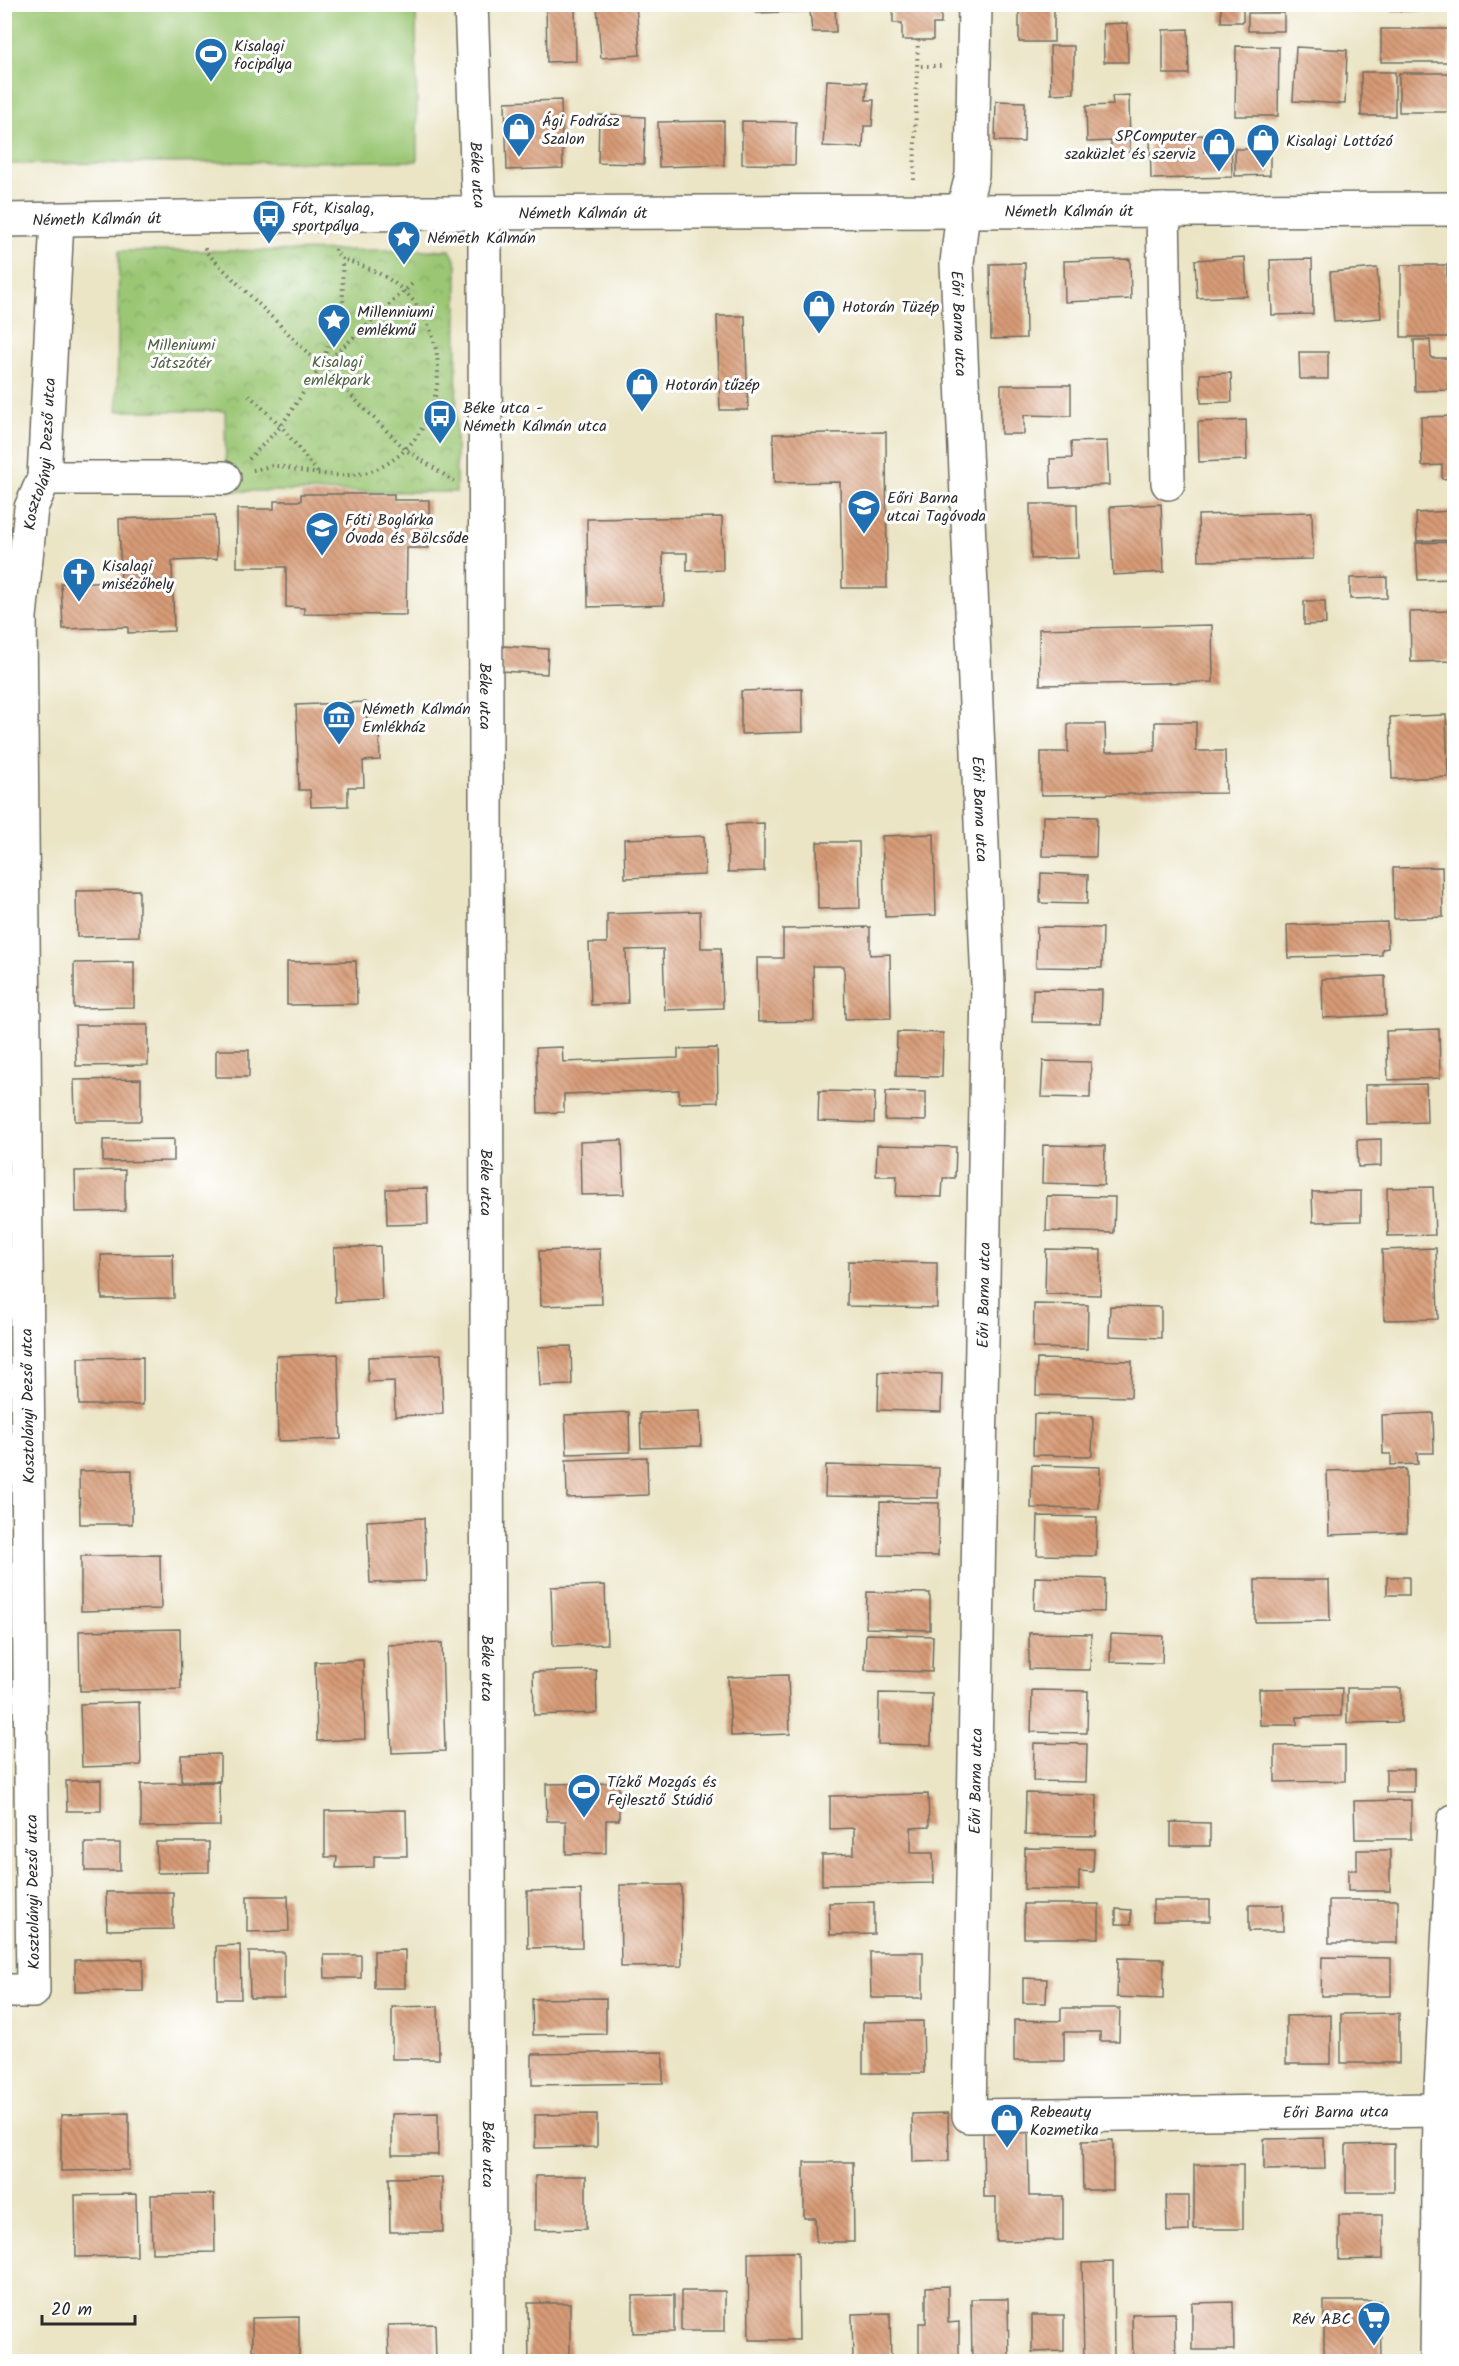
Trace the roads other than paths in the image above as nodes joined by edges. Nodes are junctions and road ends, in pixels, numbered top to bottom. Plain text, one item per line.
1 (471, 4) edge
2 (975, 4) edge
3 (1455, 209) edge
4 (1163, 210) junction
5 (481, 212) junction
6 (963, 212) junction
7 (4, 220) edge
8 (57, 220) junction
9 (229, 476) road end
10 (44, 478) junction
11 (1168, 483) dead end
12 (1455, 1821) edge
13 (1453, 1890) edge
14 (4, 1991) edge
15 (1440, 2110) junction
16 (489, 2361) edge
17 (1437, 2361) edge

1 - 5 street, Béke utca
2 - 6 street, Eőri Barna utca
3 - 4 street, Németh Kálmán út
4 - 6 street, Németh Kálmán út
4 - 11 street
5 - 6 street, Németh Kálmán út
5 - 8 street, Németh Kálmán út
5 - 16 street, Béke utca
6 - 15 street, Eőri Barna utca
7 - 8 street, Németh Kálmán út
8 - 10 street, Kosztolányi Dezső utca
9 - 10 street
10 - 14 street, Kosztolányi Dezső utca
12 - 13 street
13 - 15 street
15 - 17 street

